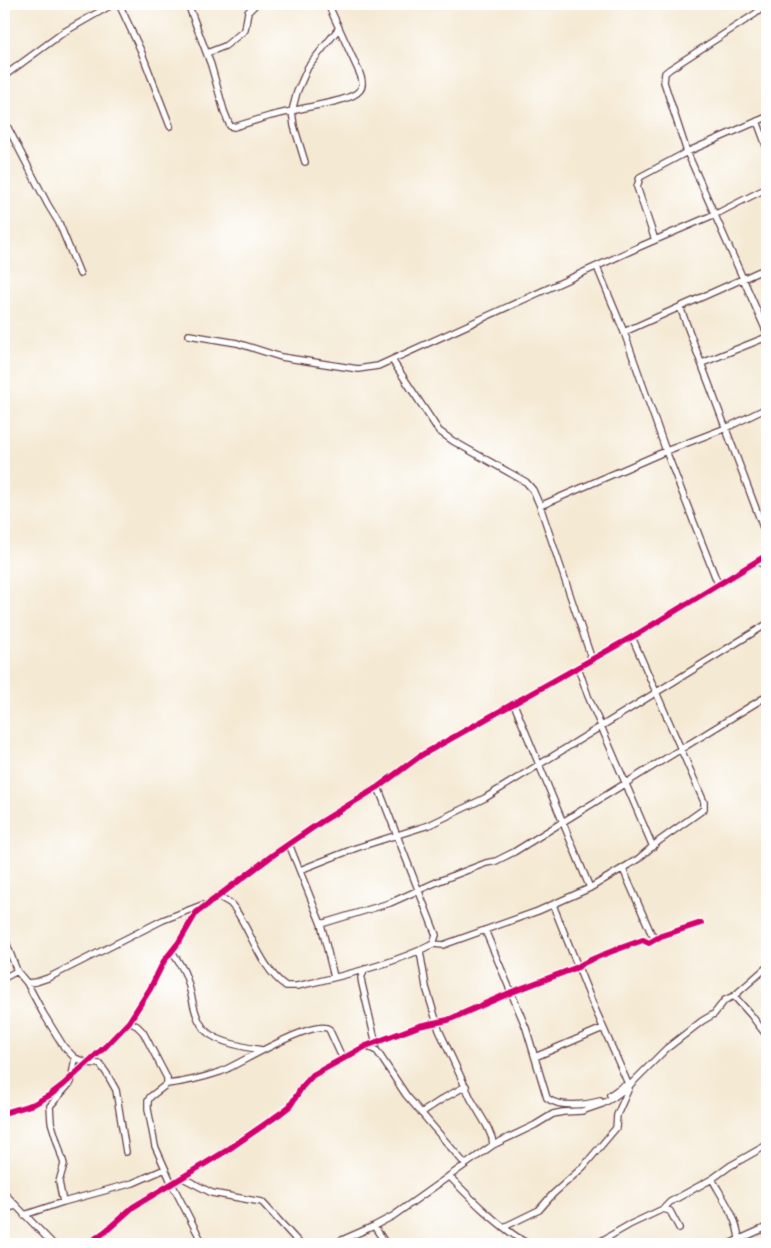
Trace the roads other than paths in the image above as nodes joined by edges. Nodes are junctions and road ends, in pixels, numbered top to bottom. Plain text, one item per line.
1 (111, 4) edge
2 (119, 4) edge
3 (188, 4) edge
4 (256, 4) edge
5 (328, 4) edge
6 (767, 4) edge
7 (339, 28) junction
8 (207, 53) junction
9 (4, 76) edge
10 (292, 111) junction
11 (767, 117) edge
12 (4, 120) edge
13 (757, 121) junction
14 (170, 126) dead end
15 (767, 148) edge
16 (687, 152) junction
17 (304, 162) dead end
18 (767, 188) edge
19 (715, 214) junction
20 (654, 240) junction
21 (596, 267) junction
22 (767, 268) edge
23 (80, 274) dead end
24 (743, 279) junction
25 (680, 307) junction
26 (624, 332) junction
27 (189, 335) dead end
28 (767, 335) edge
29 (392, 360) junction
30 (702, 363) junction
31 (767, 408) edge
32 (726, 428) junction
33 (666, 451) junction
34 (540, 506) junction
35 (767, 538) edge
36 (767, 556) edge
37 (757, 562) junction
38 (767, 565) edge
39 (718, 584) junction
40 (767, 624) edge
41 (632, 637) junction
42 (592, 660) junction
43 (578, 668) junction
44 (656, 692) junction
45 (767, 696) edge
46 (514, 704) junction
47 (602, 726) junction
48 (680, 751) junction
49 (539, 765) junction
50 (626, 785) junction
51 (378, 787) junction
52 (563, 823) junction
53 (396, 837) junction
54 (289, 844) junction
55 (653, 846) junction
56 (623, 869) junction
57 (300, 870) junction
58 (590, 888) junction
59 (418, 891) junction
60 (218, 896) junction
61 (206, 904) junction
62 (553, 905) junction
63 (700, 923) dead end
64 (321, 924) junction
65 (485, 930) junction
66 (4, 937) edge
67 (659, 937) junction
68 (433, 944) junction
69 (172, 951) junction
70 (420, 951) junction
71 (578, 967) junction
72 (767, 967) edge
73 (366, 969) junction
74 (18, 971) junction
75 (334, 977) junction
76 (4, 978) edge
77 (27, 983) junction
78 (512, 992) junction
79 (734, 996) junction
80 (129, 1022) junction
81 (436, 1022) junction
82 (604, 1028) junction
83 (767, 1036) edge
84 (376, 1041) junction
85 (366, 1046) junction
86 (262, 1050) junction
87 (377, 1051) junction
88 (345, 1057) junction
89 (535, 1057) junction
90 (75, 1058) junction
91 (87, 1063) junction
92 (73, 1075) junction
93 (167, 1084) junction
94 (466, 1086) junction
95 (630, 1086) junction
96 (4, 1113) edge
97 (421, 1113) junction
98 (767, 1145) edge
99 (493, 1146) junction
100 (126, 1152) dead end
101 (465, 1164) junction
102 (165, 1169) junction
103 (449, 1176) junction
104 (183, 1178) junction
105 (712, 1179) junction
106 (172, 1184) junction
107 (4, 1193) edge
108 (63, 1202) junction
109 (16, 1206) junction
110 (4, 1209) edge
111 (663, 1209) junction
112 (24, 1215) junction
113 (374, 1226) junction
114 (504, 1227) junction
115 (767, 1227) edge
116 (679, 1228) dead end
117 (739, 1240) junction
118 (53, 1244) edge
119 (88, 1244) edge
120 (203, 1244) edge
121 (300, 1244) edge
122 (333, 1244) edge
123 (386, 1244) edge
124 (528, 1244) edge
125 (596, 1244) edge
126 (729, 1244) edge

1 - 9 street
2 - 14 street
3 - 8 street
4 - 8 street
5 - 7 street
6 - 16 street
7 - 10 street
7 - 10 street
8 - 10 street
10 - 17 street
11 - 13 street
12 - 23 street
13 - 15 street
13 - 16 street
16 - 19 street
16 - 20 street
18 - 19 street
19 - 20 street
19 - 24 street
20 - 21 street
21 - 26 street
21 - 29 street
22 - 24 street
24 - 25 street
24 - 28 street
25 - 26 street
25 - 30 street
26 - 33 street
27 - 29 street
28 - 30 street
29 - 34 street
30 - 32 street
31 - 32 street
32 - 33 street
32 - 35 street
33 - 34 street
33 - 39 street
34 - 42 street
36 - 37 street
37 - 38 street
37 - 39 street
39 - 41 street
40 - 44 street
41 - 42 street
41 - 44 street
42 - 43 street
43 - 46 street
43 - 47 street
44 - 47 street
44 - 48 street
45 - 48 street
46 - 49 street
46 - 51 street
47 - 49 street
47 - 50 street
48 - 50 street
48 - 55 street
49 - 52 street
49 - 53 street
50 - 52 street
50 - 55 street
51 - 53 street
51 - 54 street
52 - 58 street
52 - 59 street
53 - 57 street
53 - 59 street
54 - 57 street
54 - 60 street
55 - 56 street
56 - 58 street
56 - 67 street
57 - 64 street
58 - 62 street
59 - 64 street
59 - 68 street
60 - 61 street
60 - 75 street
61 - 69 street
61 - 77 street
62 - 65 street
62 - 71 street
63 - 67 street
64 - 75 street
65 - 68 street
65 - 78 street
66 - 74 street
67 - 71 street
68 - 70 street
69 - 80 street
69 - 86 street
70 - 73 street
70 - 81 street
71 - 78 street
71 - 82 street
72 - 79 street
73 - 75 street
73 - 84 street
74 - 76 street
74 - 77 street
77 - 90 street
78 - 81 street
78 - 89 street
79 - 83 street
79 - 95 street
80 - 91 street
80 - 93 street
81 - 84 street
81 - 94 street
82 - 89 street
82 - 95 street
84 - 85 street
84 - 87 street
85 - 87 street
85 - 88 street
86 - 88 street
86 - 93 street
87 - 97 street
88 - 104 street
89 - 95 street
90 - 91 street
90 - 92 street
91 - 92 street
91 - 100 street
92 - 96 street
92 - 108 street
93 - 102 street
94 - 97 street
94 - 99 street
95 - 99 street
95 - 114 street
97 - 101 street
98 - 105 street
99 - 101 street
101 - 103 street
102 - 106 street
102 - 108 street
103 - 113 street
103 - 114 street
104 - 106 street
104 - 121 street
105 - 111 street
105 - 117 street
106 - 119 street
106 - 120 street
107 - 109 street
108 - 112 street
109 - 110 street
109 - 112 street
111 - 116 street
111 - 125 street
112 - 118 street
113 - 122 street
113 - 123 street
114 - 124 street
115 - 117 street
117 - 126 street

